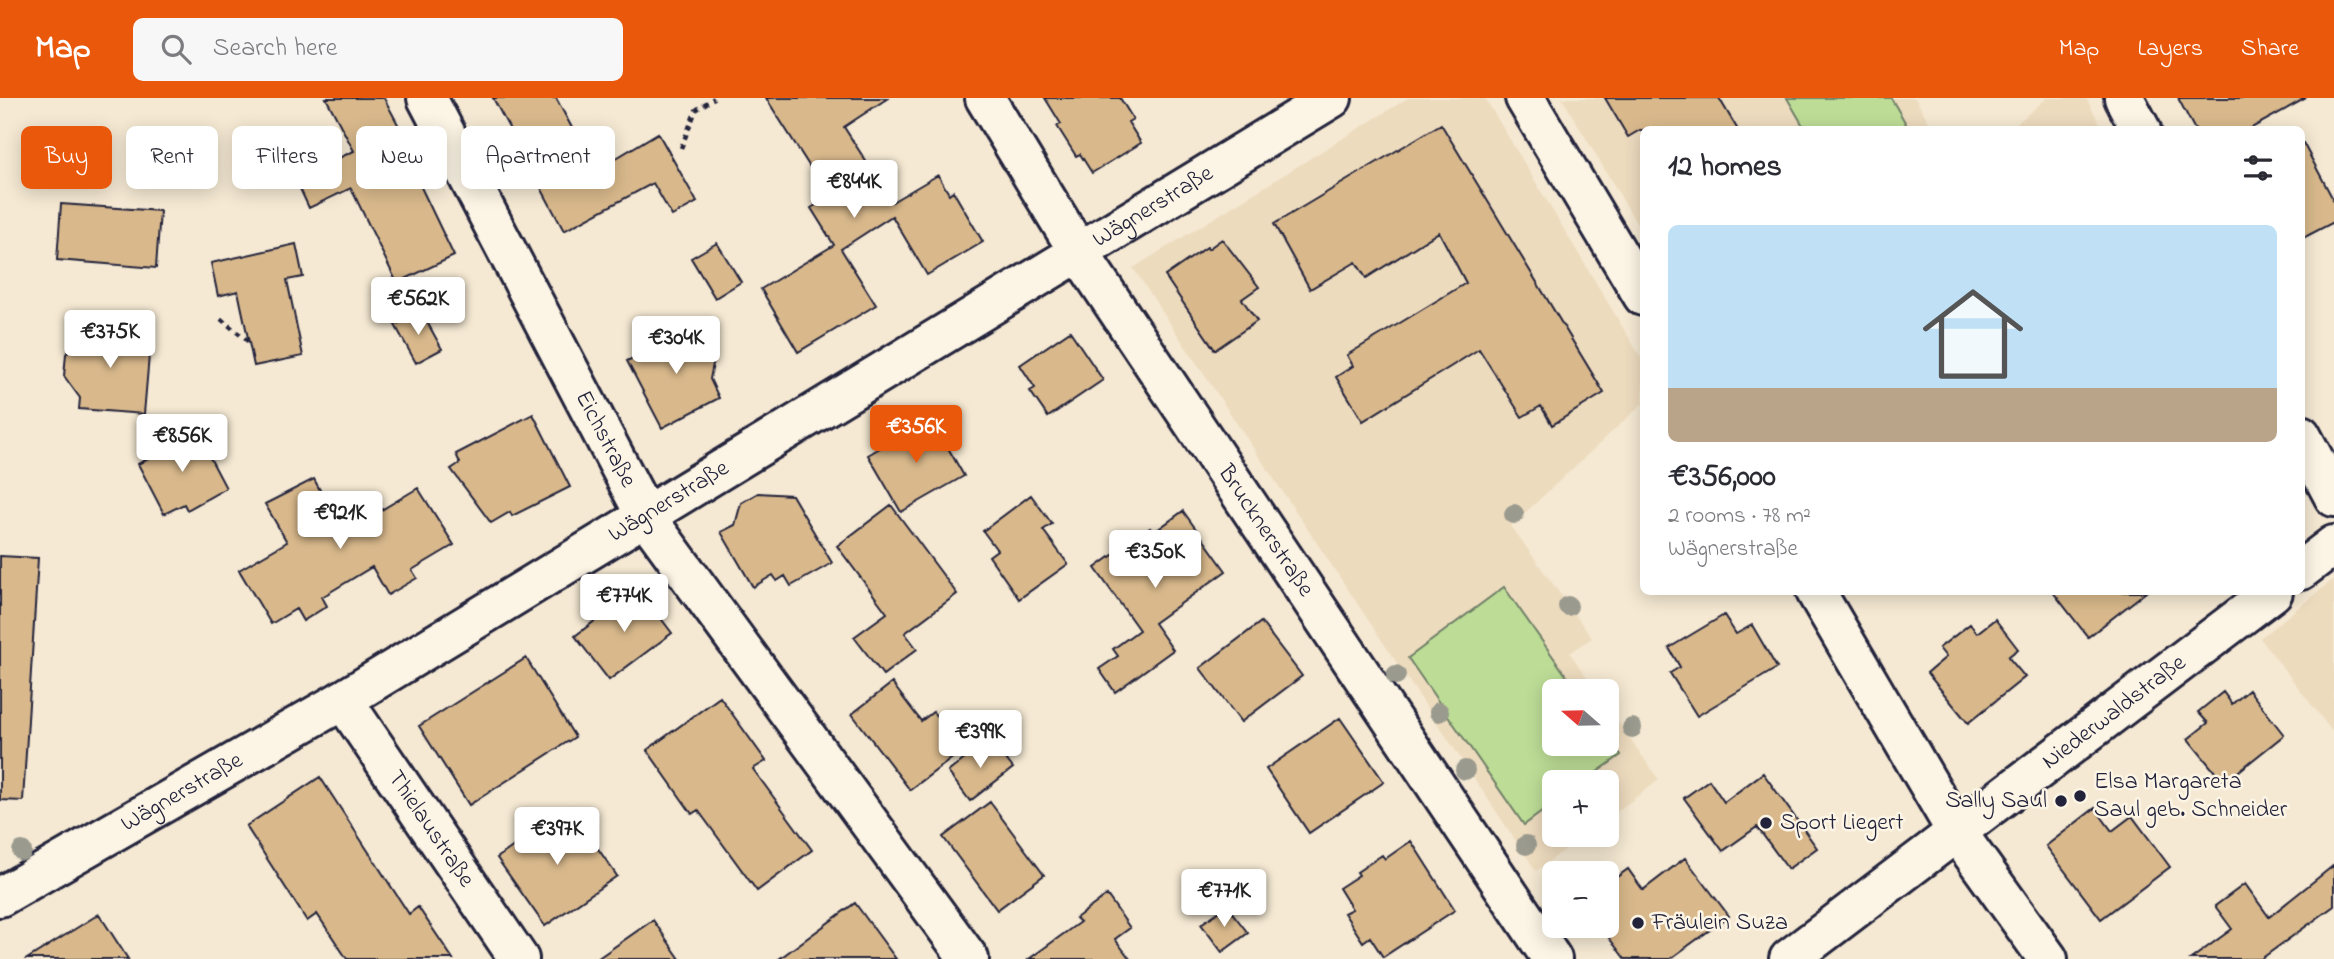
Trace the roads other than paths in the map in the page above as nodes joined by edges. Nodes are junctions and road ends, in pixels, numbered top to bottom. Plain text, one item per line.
1 (427, 98) edge
2 (985, 98) edge
3 (1332, 98) edge
4 (1525, 98) edge
5 (2124, 98) edge
6 (2139, 126) edge
7 (1078, 251) junction
8 (1640, 291) edge
9 (2305, 443) edge
10 (2334, 498) edge
11 (646, 517) junction
12 (2334, 545) edge
13 (2305, 567) edge
14 (1818, 595) edge
15 (2269, 595) edge
16 (343, 700) junction
17 (1956, 831) junction
18 (0, 897) edge
19 (519, 959) edge
20 (969, 959) edge
21 (1552, 959) edge
22 (1788, 959) edge
23 (2048, 959) edge

1 - 11 street, Eichstraße
2 - 7 street, Brucknerstraße
3 - 7 street, Wägnerstraße
4 - 8 street
5 - 6 street
7 - 11 street, Wägnerstraße
7 - 21 street, Brucknerstraße
9 - 10 street
11 - 16 street, Wägnerstraße
11 - 20 street, Eichstraße
12 - 13 street
14 - 17 street
15 - 17 street, Niederwaldstraße
16 - 18 street, Wägnerstraße
16 - 19 street, Thielaustraße
17 - 22 street, Niederwaldstraße
17 - 23 street

